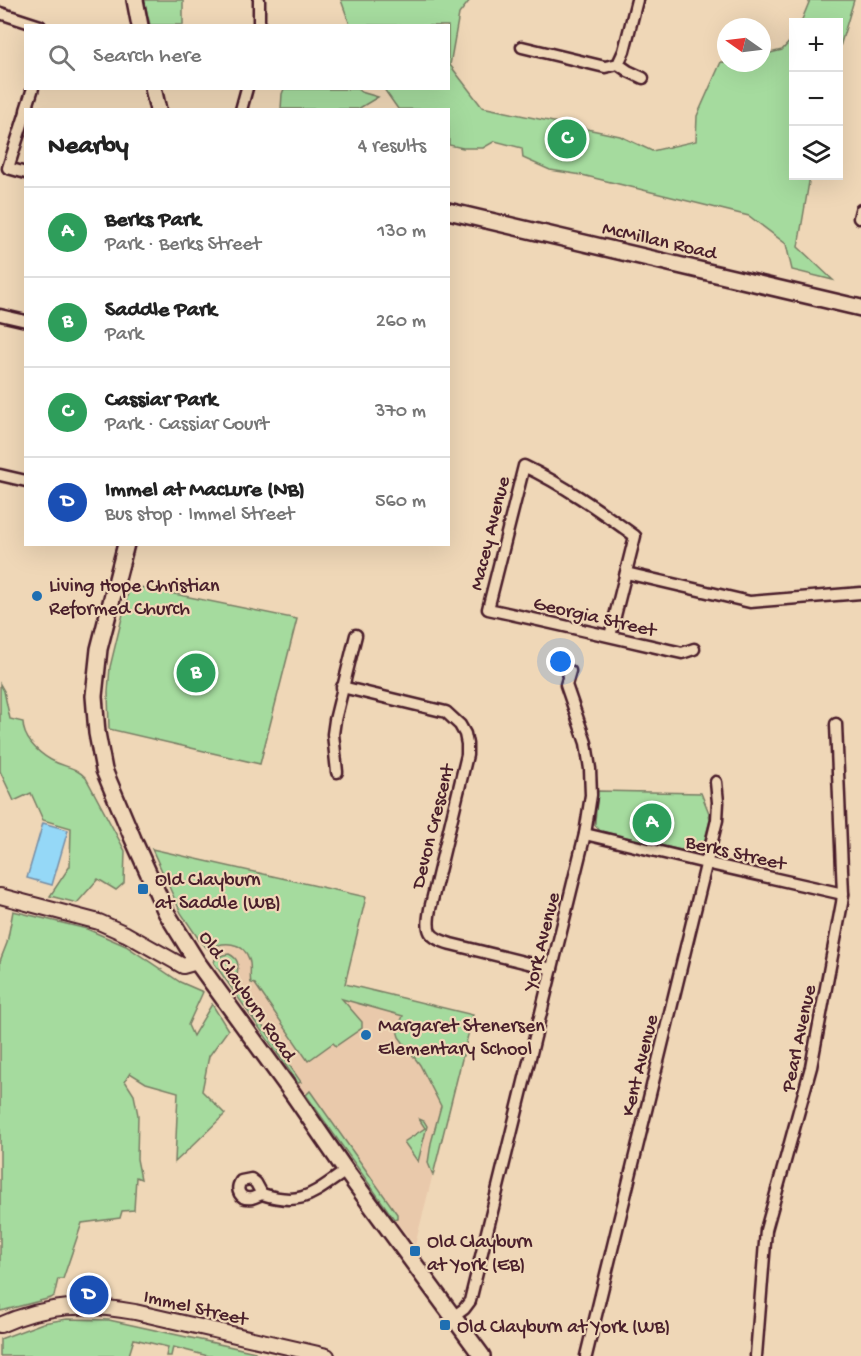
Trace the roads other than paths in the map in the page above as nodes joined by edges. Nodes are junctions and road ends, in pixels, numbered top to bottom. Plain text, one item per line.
1 (135, 0) edge
2 (259, 0) edge
3 (637, 0) edge
4 (0, 14) edge
5 (33, 24) edge
6 (140, 24) edge
7 (259, 24) edge
8 (522, 47) dead end
9 (618, 64) junction
10 (643, 78) dead end
11 (32, 90) edge
12 (153, 90) edge
13 (246, 90) edge
14 (27, 108) edge
15 (158, 108) edge
16 (242, 108) edge
17 (24, 117) edge
18 (24, 172) edge
19 (450, 211) edge
20 (861, 308) edge
21 (0, 315) edge
22 (24, 321) edge
23 (0, 475) edge
24 (24, 481) edge
25 (125, 546) edge
26 (626, 573) junction
27 (861, 593) edge
28 (488, 609) joint
29 (356, 635) dead end
30 (610, 636) junction
31 (694, 649) dead end
32 (570, 671) dead end
33 (342, 687) junction
34 (836, 724) dead end
35 (337, 772) dead end
36 (716, 782) dead end
37 (585, 834) junction
38 (706, 863) junction
39 (843, 894) junction
40 (0, 896) edge
41 (197, 962) junction
42 (552, 969) junction
43 (346, 1171) junction
44 (262, 1194) dead end
45 (453, 1317) junction
46 (0, 1325) edge
47 (465, 1332) junction
48 (327, 1356) edge
49 (473, 1356) edge
50 (482, 1356) edge
51 (586, 1356) edge
52 (756, 1356) edge

1 - 6 main road
2 - 7 street
3 - 9 street
4 - 5 street
8 - 9 street
9 - 10 street
11 - 14 street
12 - 15 main road
13 - 16 street
17 - 18 street
19 - 20 main road, McMillan Road
21 - 22 street
23 - 24 street
25 - 41 main road, Old Clayburn Road
26 - 27 street
26 - 28 street, Macey Avenue
26 - 30 street
28 - 30 street, Georgia Street
29 - 33 street
30 - 31 street, Georgia Street
32 - 37 street, York Avenue
33 - 35 street
33 - 42 street, Devon Crescent
34 - 39 street, Pearl Avenue
36 - 38 street, Kent Avenue
37 - 38 street, Berks Street
37 - 42 street, York Avenue
38 - 39 street, Berks Street
38 - 51 street, Kent Avenue
39 - 52 street, Pearl Avenue
40 - 41 street
41 - 43 main road, Old Clayburn Road
42 - 45 street, York Avenue
43 - 44 street
43 - 45 main road, Old Clayburn Road
45 - 47 main road, Old Clayburn Road
46 - 48 street, Immel Street
47 - 49 main road
47 - 50 main road, Old Clayburn Road

